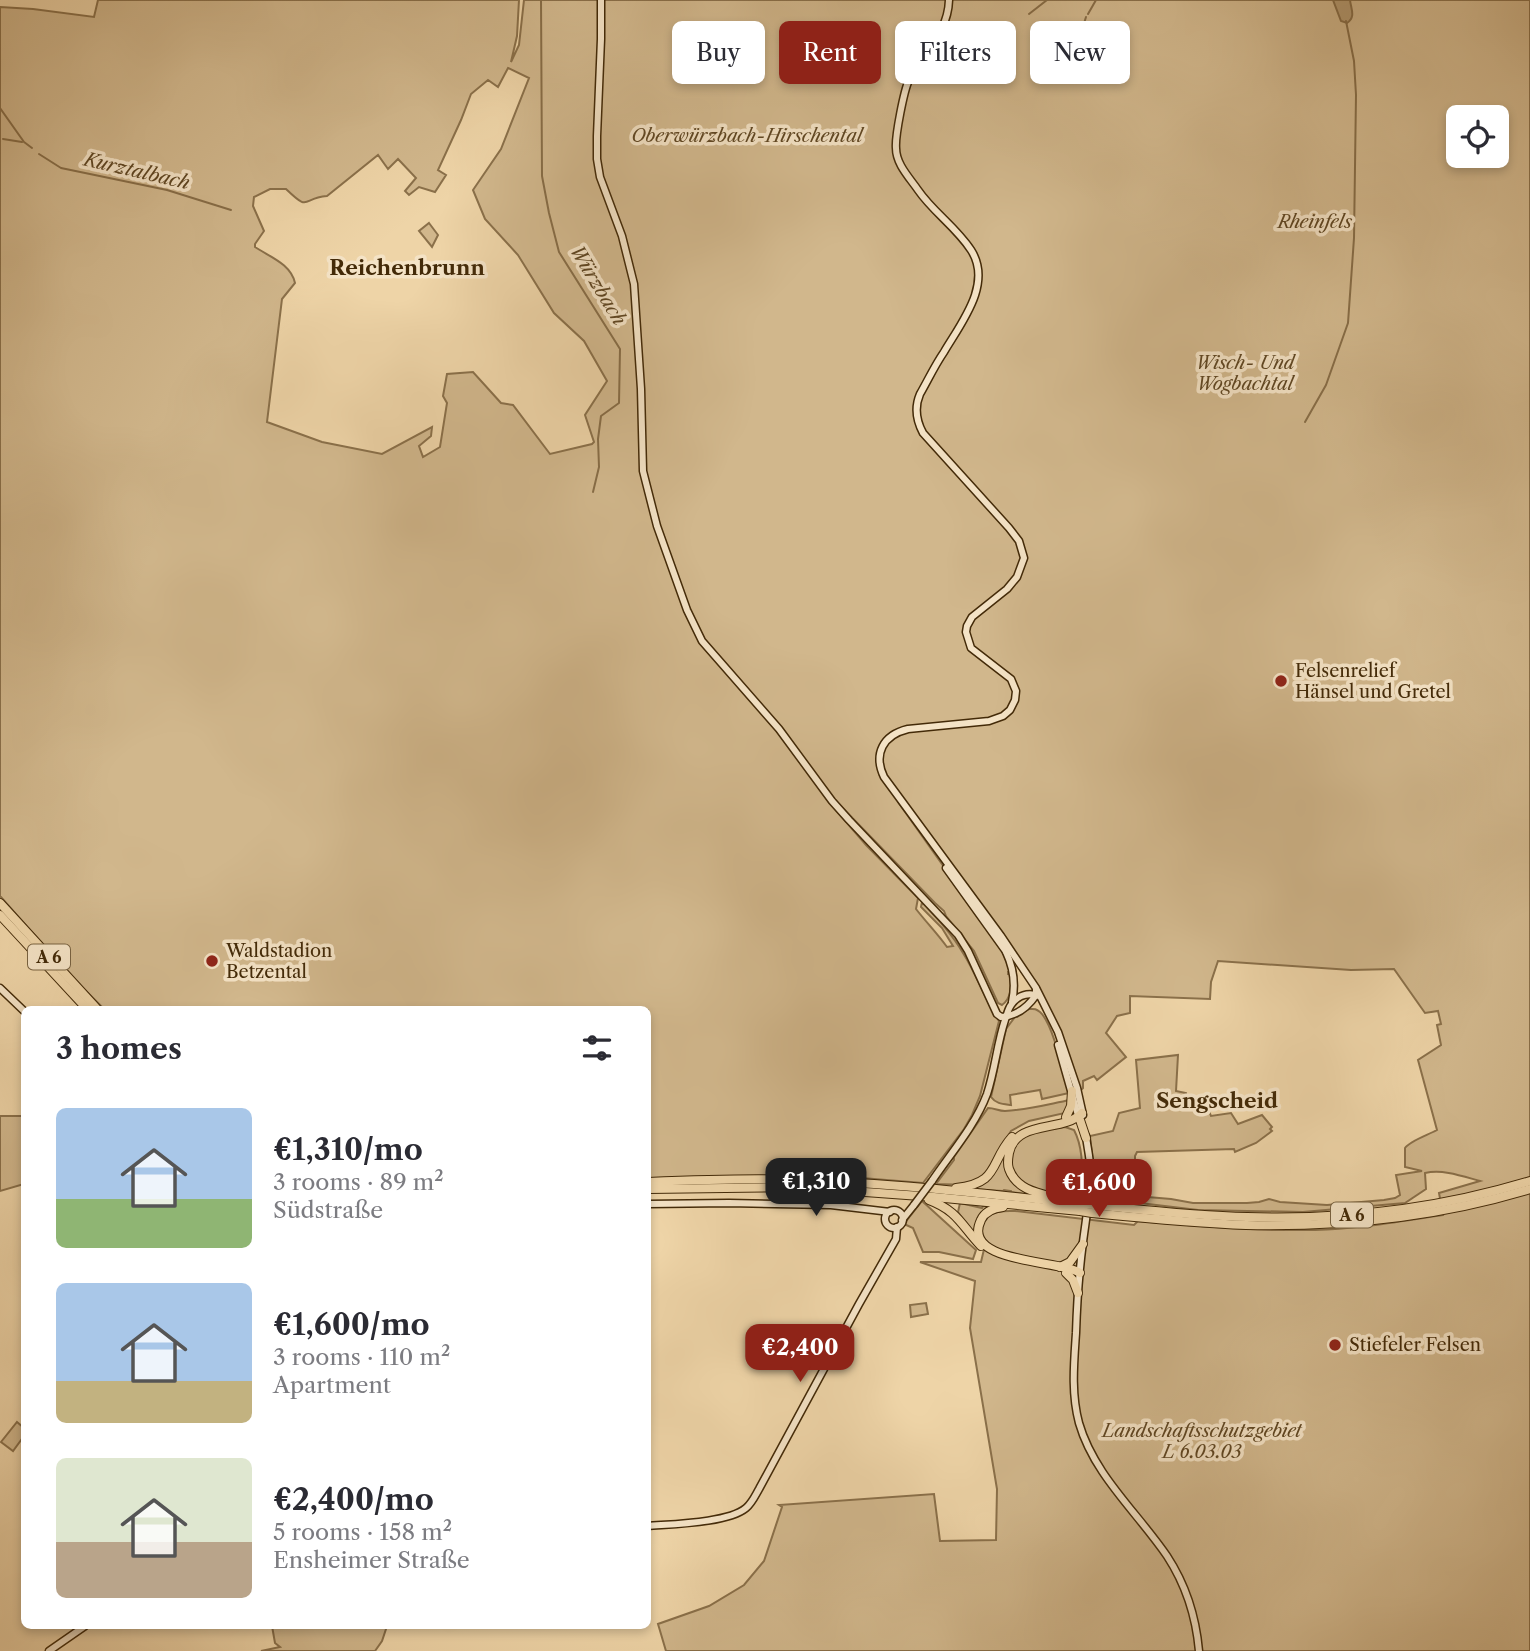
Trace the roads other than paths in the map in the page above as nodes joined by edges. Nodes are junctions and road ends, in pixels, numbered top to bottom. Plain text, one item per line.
1 (601, 0) edge
2 (949, 0) edge
3 (920, 828) junction
4 (0, 903) edge
5 (0, 915) edge
6 (1005, 950) junction
7 (0, 988) edge
8 (1038, 993) junction
9 (1011, 1004) junction
10 (84, 1006) edge
11 (95, 1006) edge
12 (21, 1008) edge
13 (1024, 1008) junction
14 (1043, 1008) junction
15 (1007, 1017) junction
16 (1072, 1091) junction
17 (1080, 1115) junction
18 (1066, 1120) junction
19 (1084, 1136) junction
20 (1530, 1181) edge
21 (651, 1182) edge
22 (934, 1185) junction
23 (651, 1189) edge
24 (1530, 1189) edge
25 (904, 1195) junction
26 (651, 1204) edge
27 (1080, 1208) junction
28 (867, 1209) junction
29 (1051, 1209) junction
30 (1093, 1209) junction
31 (890, 1212) junction
32 (902, 1218) junction
33 (885, 1219) junction
34 (895, 1227) junction
35 (1083, 1244) junction
36 (1063, 1270) junction
37 (1080, 1273) junction
38 (1078, 1293) junction
39 (651, 1526) edge
40 (81, 1629) edge
41 (49, 1651) edge
42 (1199, 1651) edge

1 - 15 main road
2 - 3 main road
3 - 6 main road
3 - 8 main road
4 - 11 highway, A 6
5 - 10 highway, A 6
6 - 8 main road
6 - 9 main road
7 - 12 main road
8 - 9 main road
8 - 13 main road
8 - 14 main road
8 - 17 main road
9 - 15 main road
13 - 14 main road
13 - 15 main road
14 - 16 main road
15 - 22 main road
16 - 17 main road
16 - 18 highway
17 - 18 highway
17 - 19 highway
18 - 19 highway
18 - 22 highway
18 - 27 highway
19 - 35 main road
20 - 30 highway, A 6
21 - 22 highway, A 6
22 - 27 highway, A 6
22 - 32 main road, bridge
23 - 25 highway, A 6
24 - 30 highway, A 6
25 - 29 highway, A 6
25 - 36 highway
26 - 28 main road
27 - 29 highway, A 6
27 - 30 highway, A 6, bridge
28 - 31 main road
28 - 33 main road
29 - 36 highway
31 - 32 main road
31 - 33 main road
32 - 34 main road
33 - 34 main road
34 - 39 main road
35 - 36 highway
35 - 37 main road
36 - 37 highway
36 - 38 highway
37 - 38 main road
38 - 42 main road
40 - 41 main road

